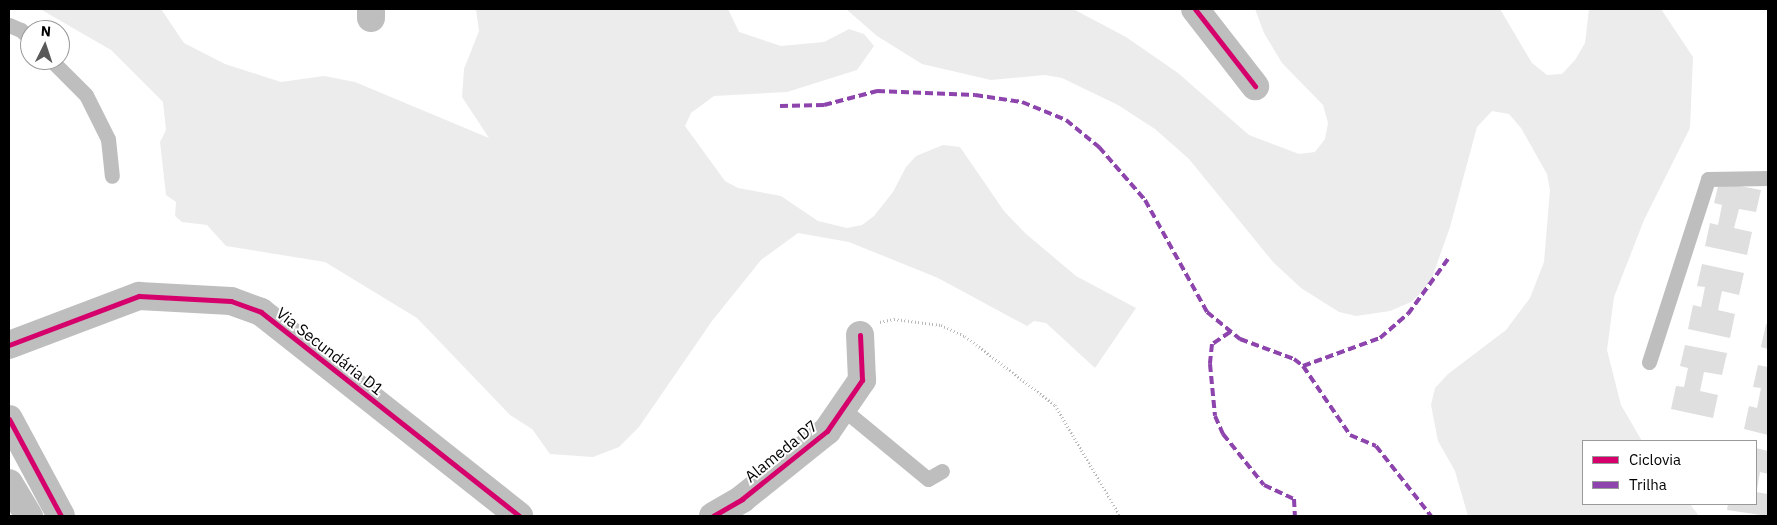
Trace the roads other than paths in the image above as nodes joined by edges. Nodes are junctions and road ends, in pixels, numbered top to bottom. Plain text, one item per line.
1 (1195, 9) edge
2 (60, 70) edge
3 (1254, 86) dead end
4 (112, 176) dead end
5 (1768, 178) edge
6 (860, 335) road end
7 (9, 345) edge
8 (1649, 362) dead end
9 (843, 409) junction
10 (9, 419) edge
11 (942, 471) dead end
12 (9, 483) edge
13 (29, 516) edge
14 (61, 516) edge
15 (520, 516) edge
16 (713, 516) edge

1 - 3 street
2 - 4 lane
5 - 8 lane
6 - 9 street, Alameda D7
7 - 15 street, Via Secundária D1
9 - 11 lane
9 - 16 street, Alameda D7
10 - 14 street
12 - 13 street

